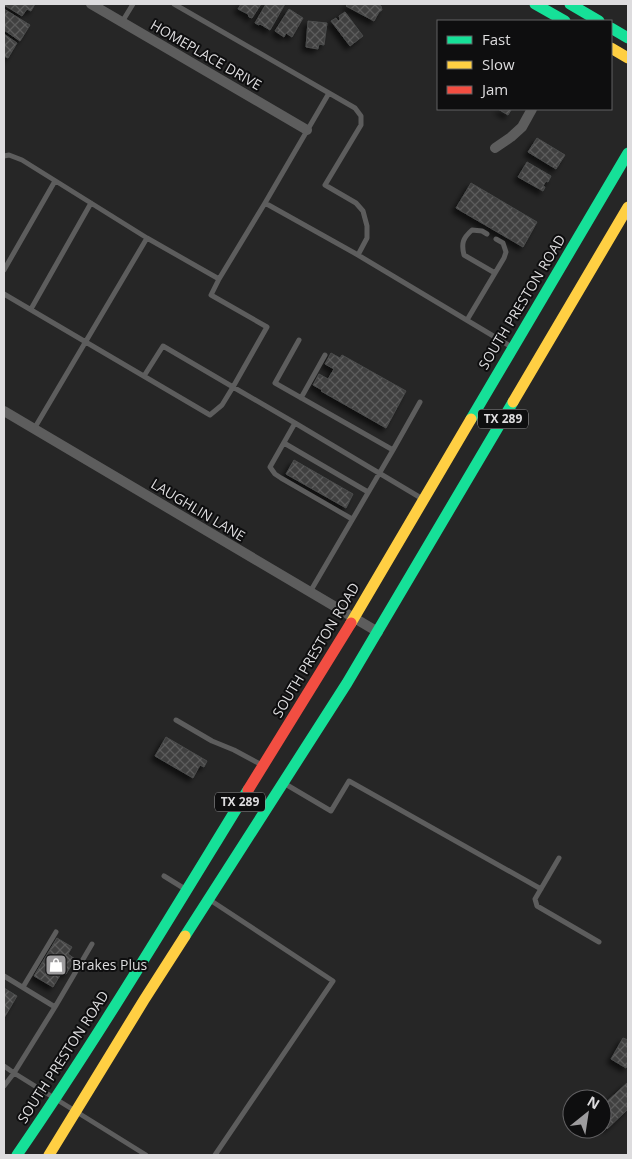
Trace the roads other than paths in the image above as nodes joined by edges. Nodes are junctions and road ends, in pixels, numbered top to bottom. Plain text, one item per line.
1 (91, 4) edge
2 (133, 4) edge
3 (174, 4) edge
4 (535, 4) edge
5 (570, 4) edge
6 (586, 18) edge
7 (563, 20) edge
8 (122, 22) junction
9 (612, 29) edge
10 (628, 38) edge
11 (612, 49) edge
12 (628, 58) edge
13 (329, 94) junction
14 (531, 110) edge
15 (307, 130) junction
16 (495, 148) dead end
17 (628, 153) edge
18 (4, 156) edge
19 (55, 181) junction
20 (91, 203) junction
21 (265, 203) junction
22 (628, 207) edge
23 (487, 234) dead end
24 (147, 238) junction
25 (496, 239) dead end
26 (358, 255) junction
27 (4, 270) edge
28 (495, 273) junction
29 (219, 279) junction
30 (4, 294) edge
31 (31, 309) junction
32 (467, 320) junction
33 (299, 340) dead end
34 (86, 341) junction
35 (513, 348) junction
36 (324, 355) dead end
37 (144, 376) junction
38 (233, 386) junction
39 (301, 398) junction
40 (420, 402) dead end
41 (4, 411) edge
42 (295, 423) junction
43 (33, 429) junction
44 (284, 443) junction
45 (392, 450) junction
46 (379, 473) junction
47 (368, 492) junction
48 (424, 499) junction
49 (352, 519) junction
50 (310, 592) junction
51 (354, 618) junction
52 (378, 632) junction
53 (176, 720) dead end
54 (262, 766) junction
55 (284, 783) junction
56 (559, 858) dead end
57 (164, 876) dead end
58 (541, 889) junction
59 (186, 890) junction
60 (209, 900) junction
61 (56, 932) dead end
62 (599, 942) dead end
63 (92, 944) dead end
64 (4, 976) edge
65 (23, 987) junction
66 (55, 1006) junction
67 (4, 1066) edge
68 (14, 1073) junction
69 (4, 1086) edge
70 (55, 1100) junction
71 (75, 1112) junction
72 (17, 1155) edge
73 (48, 1155) edge
74 (146, 1155) edge
75 (215, 1155) edge

1 - 8 street, HOMEPLACE DRIVE
2 - 8 lane
3 - 13 lane
4 - 7 main road
5 - 6 main road
8 - 15 street, HOMEPLACE DRIVE
9 - 10 main road
11 - 12 main road
13 - 15 lane
13 - 26 lane
14 - 16 street
15 - 21 lane
17 - 35 main road, SOUTH PRESTON ROAD / TX 289
18 - 19 lane
19 - 20 lane
19 - 27 lane
20 - 24 lane
20 - 31 lane
21 - 26 lane
21 - 29 lane
22 - 52 main road, TX 289
23 - 28 lane
24 - 29 lane
24 - 34 lane
25 - 28 lane
26 - 32 lane
28 - 32 lane
29 - 38 lane
30 - 31 lane
31 - 34 lane
32 - 35 lane
33 - 39 lane
34 - 37 lane
34 - 43 lane
35 - 48 main road, SOUTH PRESTON ROAD / TX 289
36 - 39 lane
37 - 38 lane
37 - 38 lane
38 - 42 lane
39 - 45 lane
40 - 45 lane
41 - 43 street, LAUGHLIN LANE
42 - 44 lane
42 - 46 lane
43 - 50 street, LAUGHLIN LANE
44 - 47 lane
44 - 49 lane
45 - 46 lane
46 - 47 lane
46 - 48 lane
47 - 49 lane
48 - 51 main road, SOUTH PRESTON ROAD / TX 289
49 - 50 lane
50 - 51 street, LAUGHLIN LANE
51 - 52 street, LAUGHLIN LANE
51 - 54 main road, SOUTH PRESTON ROAD / TX 289
52 - 55 main road, TX 289
53 - 54 lane
54 - 59 main road, SOUTH PRESTON ROAD / TX 289
55 - 58 lane
55 - 60 main road, TX 289
56 - 58 lane
57 - 59 lane
58 - 62 lane
59 - 70 main road, SOUTH PRESTON ROAD / TX 289
60 - 71 main road, TX 289
60 - 75 lane
61 - 65 lane
63 - 66 lane
64 - 65 lane
65 - 66 lane
66 - 68 lane
67 - 68 lane
68 - 69 lane
68 - 70 lane
70 - 71 lane
70 - 72 main road, SOUTH PRESTON ROAD / TX 289
71 - 73 main road, TX 289
71 - 74 lane

